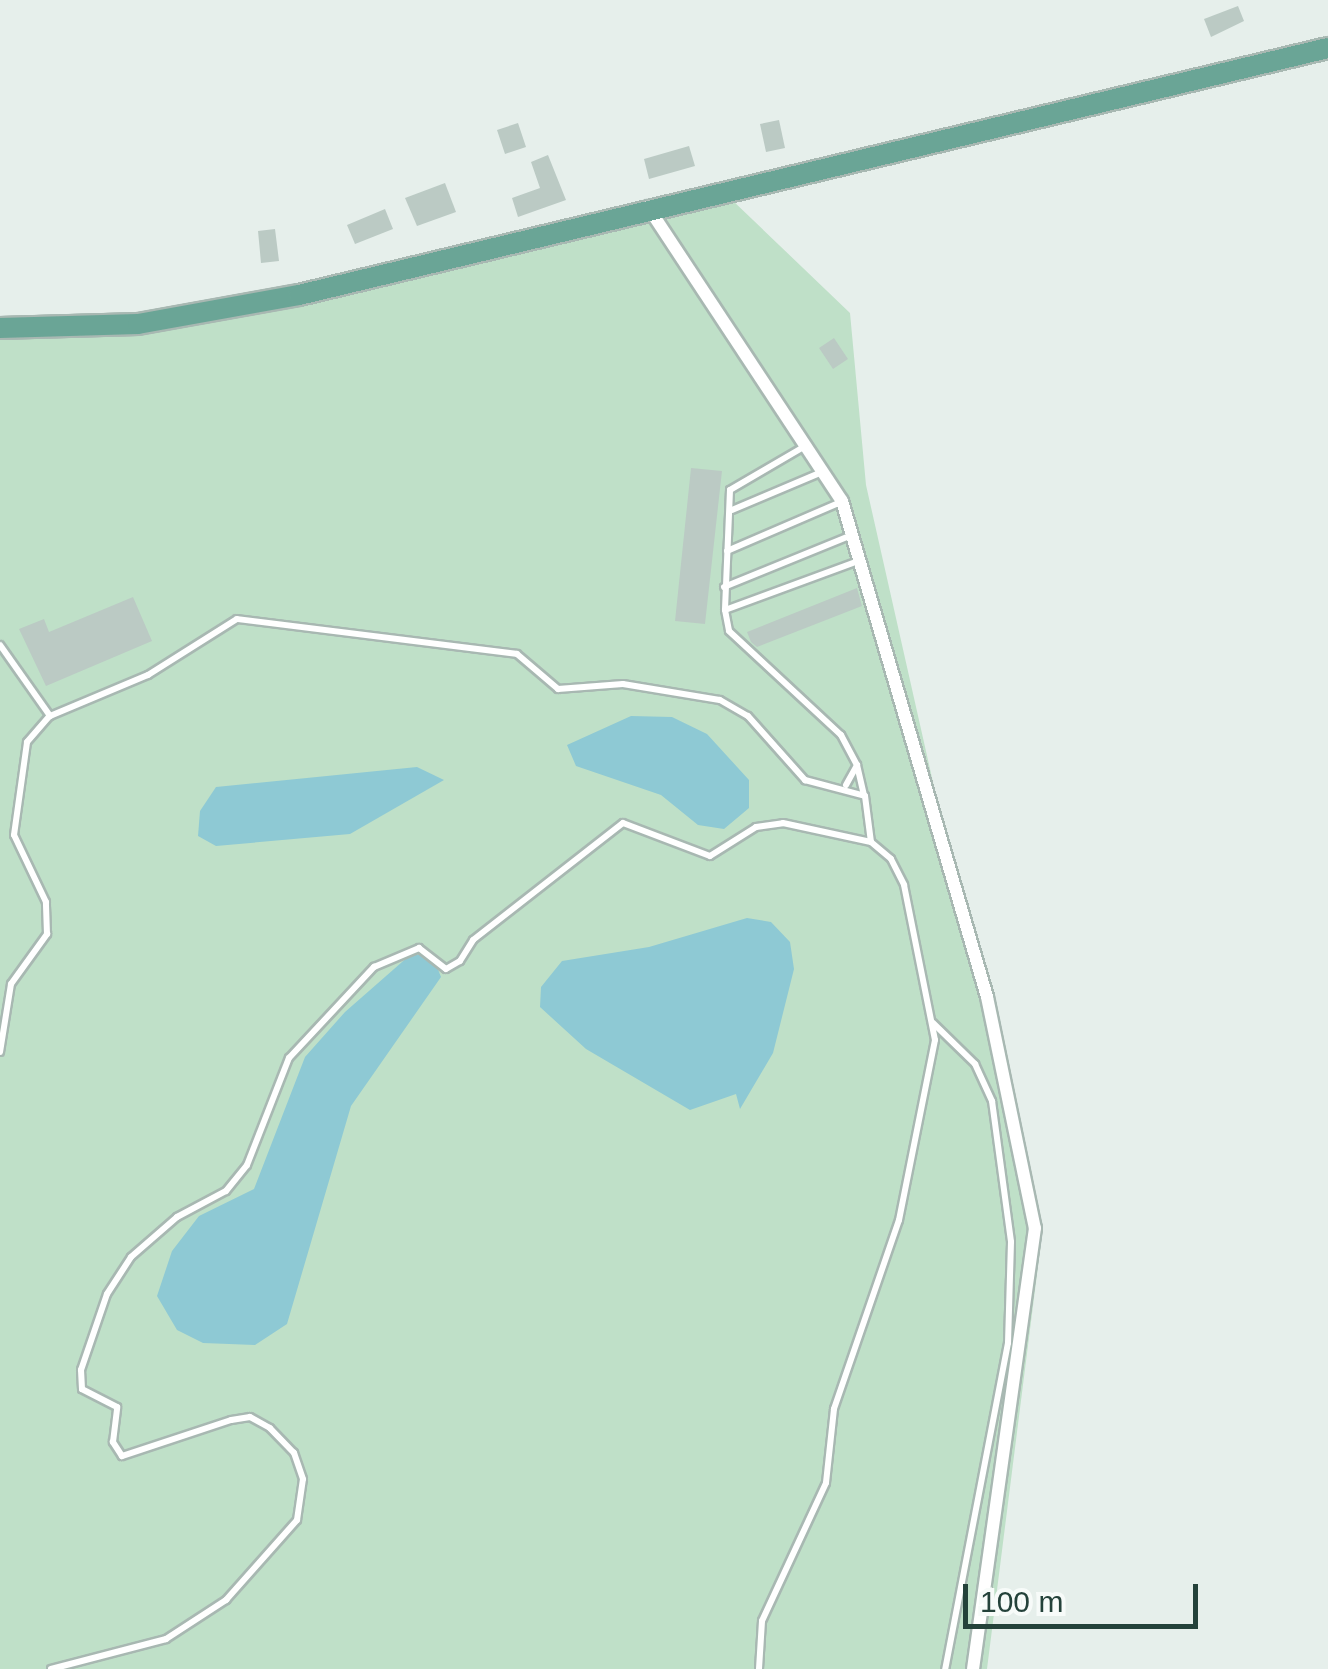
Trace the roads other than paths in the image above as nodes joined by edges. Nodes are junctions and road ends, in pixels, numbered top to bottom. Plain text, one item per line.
1 (1328, 48) edge
2 (648, 208) junction
3 (0, 328) edge
4 (810, 444) junction
5 (828, 470) junction
6 (842, 501) junction
7 (732, 510) junction
8 (853, 534) junction
9 (726, 551) junction
10 (860, 561) junction
11 (724, 587) junction
12 (725, 610) junction
13 (0, 645) edge
14 (50, 716) junction
15 (857, 765) junction
16 (846, 786) junction
17 (865, 796) junction
18 (871, 842) junction
19 (933, 1022) junction
20 (0, 1052) edge
21 (50, 1669) edge
22 (759, 1669) edge
23 (945, 1669) edge
24 (973, 1669) edge

1 - 2 main road
2 - 3 main road
2 - 4 street
4 - 5 street
4 - 7 lane
5 - 6 street
5 - 7 lane
6 - 8 street
6 - 9 lane
7 - 9 lane
8 - 10 street
8 - 11 lane
9 - 11 lane
10 - 12 lane
10 - 24 street
11 - 12 lane
12 - 15 lane
13 - 14 lane
14 - 16 lane
14 - 20 lane
15 - 16 lane
15 - 17 lane
16 - 17 lane
17 - 18 lane
18 - 19 lane
18 - 21 lane
19 - 22 lane
19 - 23 lane

